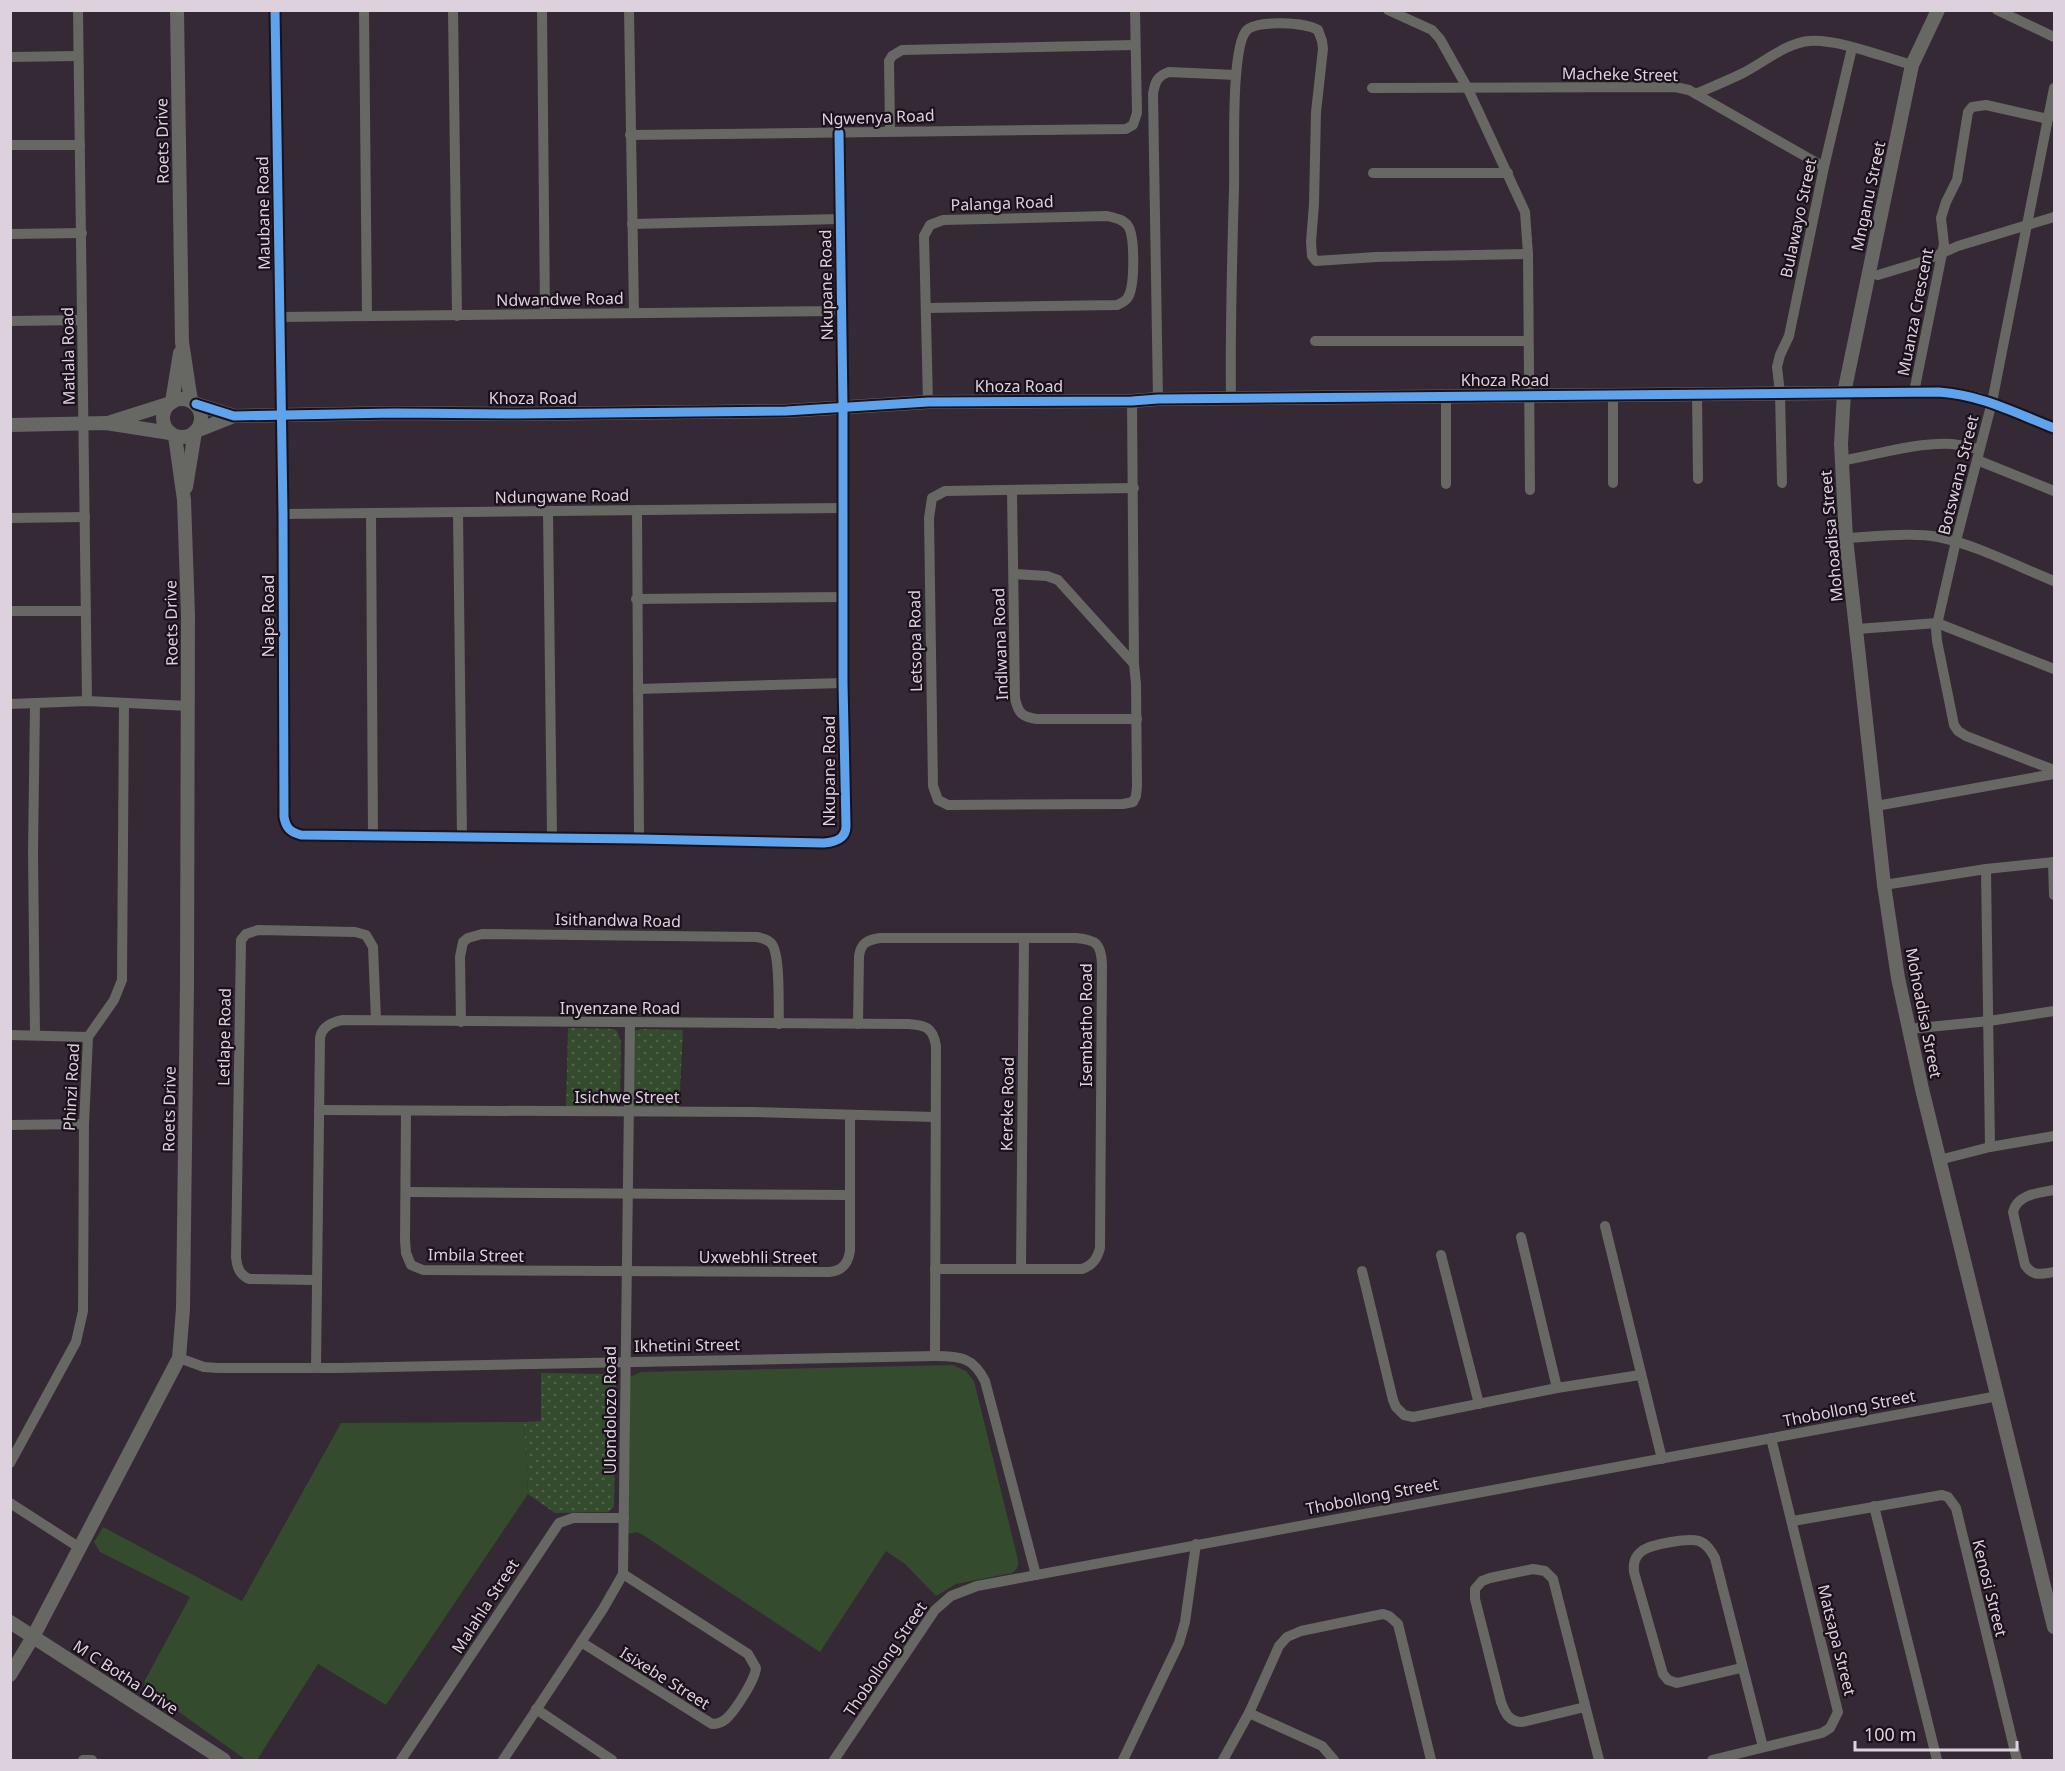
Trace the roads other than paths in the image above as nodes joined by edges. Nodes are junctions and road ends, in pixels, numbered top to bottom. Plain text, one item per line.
1 (78, 10) edge
2 (177, 10) edge
3 (274, 10) edge
4 (364, 10) edge
5 (453, 10) edge
6 (542, 10) edge
7 (629, 10) edge
8 (1135, 10) edge
9 (1388, 10) edge
10 (1938, 10) edge
11 (1997, 10) edge
12 (2055, 37) edge
13 (1135, 45) junction
14 (1852, 48) junction
15 (78, 56) junction
16 (10, 57) edge
17 (1912, 65) junction
18 (1236, 75) junction
19 (1372, 88) dead end
20 (2055, 88) edge
21 (1468, 89) junction
22 (1696, 94) junction
23 (2048, 118) junction
24 (891, 131) junction
25 (838, 134) junction
26 (630, 135) junction
27 (80, 145) junction
28 (10, 146) edge
29 (1824, 167) junction
30 (1373, 173) dead end
31 (1508, 173) junction
32 (2055, 217) edge
33 (840, 219) junction
34 (632, 224) junction
35 (2027, 225) junction
36 (82, 233) junction
37 (10, 234) edge
38 (1941, 253) junction
39 (1528, 254) junction
40 (1878, 275) dead end
41 (927, 308) junction
42 (841, 310) junction
43 (634, 313) junction
44 (545, 314) junction
45 (367, 316) junction
46 (457, 316) junction
47 (280, 317) junction
48 (82, 320) junction
49 (10, 321) edge
50 (1316, 341) dead end
51 (1528, 341) junction
52 (182, 342) junction
53 (1914, 392) junction
54 (1780, 393) junction
55 (1844, 393) junction
56 (1697, 394) junction
57 (1446, 395) junction
58 (1528, 395) junction
59 (1613, 395) junction
60 (1231, 398) junction
61 (1158, 399) junction
62 (1132, 401) junction
63 (171, 402) junction
64 (928, 402) junction
65 (1992, 402) junction
66 (193, 403) junction
67 (843, 406) junction
68 (280, 415) junction
69 (234, 416) junction
70 (106, 423) junction
71 (85, 424) junction
72 (10, 425) edge
73 (2055, 428) edge
74 (195, 432) junction
75 (172, 434) junction
76 (1978, 454) junction
77 (1841, 461) junction
78 (1698, 479) dead end
79 (1613, 483) dead end
80 (1782, 483) dead end
81 (1446, 484) dead end
82 (1134, 488) junction
83 (1530, 490) dead end
84 (2055, 490) edge
85 (1011, 492) junction
86 (184, 500) junction
87 (842, 508) junction
88 (637, 510) junction
89 (548, 512) junction
90 (458, 513) junction
91 (283, 514) junction
92 (371, 514) junction
93 (85, 517) junction
94 (10, 518) edge
95 (1846, 538) junction
96 (1956, 542) junction
97 (1014, 574) junction
98 (2055, 581) edge
99 (843, 597) junction
100 (636, 598) junction
101 (10, 611) edge
102 (86, 611) junction
103 (1937, 623) junction
104 (1857, 629) junction
105 (1134, 664) junction
106 (2055, 669) edge
107 (843, 683) junction
108 (638, 689) junction
109 (87, 701) junction
110 (10, 704) edge
111 (35, 704) junction
112 (124, 704) junction
113 (189, 706) junction
114 (1137, 718) junction
115 (2055, 770) edge
116 (2055, 774) edge
117 (1876, 806) junction
118 (284, 817) joint
119 (373, 837) junction
120 (552, 837) junction
121 (462, 838) junction
122 (639, 839) junction
123 (2054, 862) edge
124 (1986, 869) junction
125 (1884, 885) junction
126 (2055, 896) edge
127 (1024, 939) junction
128 (2055, 1011) edge
129 (376, 1020) junction
130 (1989, 1021) junction
131 (461, 1022) junction
132 (630, 1023) junction
133 (778, 1024) junction
134 (858, 1024) junction
135 (1909, 1029) junction
136 (10, 1035) edge
137 (35, 1035) junction
138 (88, 1037) junction
139 (320, 1110) junction
140 (406, 1111) junction
141 (628, 1113) junction
142 (850, 1115) junction
143 (935, 1116) junction
144 (84, 1124) junction
145 (10, 1125) edge
146 (2055, 1136) edge
147 (1990, 1147) junction
148 (1939, 1160) junction
149 (2055, 1190) edge
150 (407, 1192) junction
151 (628, 1194) junction
152 (849, 1195) junction
153 (1605, 1226) dead end
154 (1521, 1237) dead end
155 (1441, 1255) dead end
156 (935, 1269) junction
157 (1021, 1269) junction
158 (1362, 1271) dead end
159 (627, 1272) junction
160 (2055, 1272) edge
161 (316, 1280) junction
162 (935, 1356) junction
163 (179, 1358) junction
164 (625, 1361) junction
165 (316, 1368) junction
166 (1640, 1375) junction
167 (1557, 1388) junction
168 (1998, 1396) junction
169 (1479, 1404) junction
170 (1771, 1438) junction
171 (1662, 1459) junction
172 (10, 1463) edge
173 (10, 1503) edge
174 (1874, 1506) junction
175 (624, 1518) junction
176 (1793, 1521) junction
177 (1196, 1544) junction
178 (80, 1548) junction
179 (623, 1574) junction
180 (1036, 1575) junction
181 (2049, 1581) edge
182 (10, 1622) edge
183 (2055, 1627) edge
184 (33, 1637) junction
185 (581, 1642) junction
186 (1742, 1668) junction
187 (10, 1675) edge
188 (1584, 1707) junction
189 (537, 1709) junction
190 (1249, 1713) junction
191 (1763, 1747) junction
192 (608, 1760) edge
193 (83, 1761) edge
194 (92, 1761) edge
195 (224, 1761) edge
196 (401, 1761) edge
197 (502, 1761) edge
198 (834, 1761) edge
199 (1123, 1761) edge
200 (1223, 1761) edge
201 (1334, 1761) edge
202 (1431, 1761) edge
203 (1599, 1761) edge
204 (1712, 1761) edge
205 (1937, 1761) edge
206 (2017, 1761) edge

1 - 15 street, Matlala Road
2 - 52 street, Roets Drive
3 - 47 street, Maubane Road
4 - 45 street
5 - 46 street
6 - 44 street
7 - 26 street
8 - 13 street
9 - 21 street
10 - 17 street, Mnganu Street
11 - 12 street
13 - 24 street
13 - 24 street, Ngwenya Road
14 - 17 street
14 - 22 street
14 - 29 street, Bulawayo Street
15 - 16 street
15 - 27 street, Matlala Road
17 - 55 street, Mnganu Street
18 - 39 street
18 - 60 street
18 - 61 street
19 - 21 street, Macheke Street
20 - 23 street, Botswana Street
21 - 22 street, Macheke Street
21 - 31 street
22 - 29 street, Macheke Street
23 - 35 street, Botswana Street
23 - 38 street, Muanza Crescent
24 - 25 street, Ngwenya Road
25 - 26 street, Ngwenya Road
25 - 33 street, Nkupane Road
26 - 34 street
27 - 28 street
27 - 36 street, Matlala Road
29 - 54 street, Bulawayo Street
30 - 31 street
31 - 39 street
32 - 35 street
33 - 34 street
33 - 42 street, Nkupane Road
34 - 43 street
35 - 38 street
35 - 65 street, Botswana Street
36 - 37 street
36 - 48 street, Matlala Road
38 - 40 street
38 - 53 street, Muanza Crescent
39 - 51 street
41 - 41 street, Palanga Road
41 - 64 street, Palanga Road
42 - 43 street, Ndwandwe Road
42 - 67 street, Nkupane Road
43 - 44 street, Ndwandwe Road
44 - 46 street, Ndwandwe Road
45 - 46 street, Ndwandwe Road
45 - 47 street, Ndwandwe Road
47 - 68 street, Maubane Road
48 - 49 street
48 - 71 street, Matlala Road
50 - 51 street
51 - 58 street
52 - 63 street, Roets Drive
52 - 66 street, Roets Drive
53 - 55 street
53 - 65 street
54 - 55 street, Khoza Road
54 - 56 street, Khoza Road
54 - 80 street, Bulawayo Street
55 - 77 street, Mohoadisa Street
56 - 59 street, Khoza Road
56 - 78 street
57 - 58 street, Khoza Road
57 - 60 street, Khoza Road
57 - 81 street
58 - 59 street, Khoza Road
58 - 83 street
59 - 79 street
60 - 61 street, Khoza Road
61 - 62 street, Khoza Road
62 - 64 street, Khoza Road
62 - 82 street
63 - 66 street
63 - 70 street
63 - 75 street
64 - 67 street, Khoza Road
65 - 73 street
65 - 76 street, Botswana Street
66 - 69 street, Khoza Road
66 - 74 street
67 - 68 street, Khoza Road
67 - 87 street, Nkupane Road
68 - 69 street, Khoza Road
68 - 91 street, Nape Road
69 - 74 street, Khoza Road
70 - 71 street
70 - 75 street
71 - 72 street
71 - 93 street, Matlala Road
74 - 75 street
74 - 86 street, Roets Drive
75 - 86 street, Roets Drive
76 - 77 street
76 - 84 street
76 - 96 street, Botswana Street
77 - 95 street, Mohoadisa Street
82 - 85 street, Letsopa Road
82 - 105 street
85 - 97 street, Indlwana Road
85 - 114 street, Letsopa Road
86 - 113 street, Roets Drive
87 - 88 street, Ndungwane Road
87 - 99 street, Nkupane Road
88 - 89 street, Ndungwane Road
88 - 100 street
89 - 90 street, Ndungwane Road
89 - 120 street
90 - 92 street, Ndungwane Road
90 - 121 street
91 - 92 street, Ndungwane Road
91 - 118 street, Nape Road
92 - 119 street
93 - 94 street
93 - 102 street, Matlala Road
95 - 96 street
95 - 104 street, Mohoadisa Street
96 - 98 street
96 - 103 street, Botswana Street
97 - 105 street
97 - 114 street, Indlwana Road
99 - 100 street
99 - 107 street, Nkupane Road
100 - 108 street
101 - 102 street
102 - 109 street, Matlala Road
103 - 104 street
103 - 106 street
103 - 115 street, Botswana Street
104 - 117 street, Mohoadisa Street
105 - 114 street
107 - 108 street
107 - 122 street, Nkupane Road
108 - 122 street
109 - 111 street
109 - 112 street
110 - 111 street
111 - 137 street
112 - 113 street
112 - 138 street, Phinzi Road
113 - 163 street, Roets Drive
116 - 117 street
117 - 125 street, Mohoadisa Street
118 - 119 street, Nkupane Road
119 - 121 street, Nkupane Road
120 - 121 street, Nkupane Road
120 - 122 street, Nkupane Road
123 - 124 street
123 - 126 street
124 - 125 street
124 - 130 street
125 - 135 street, Mohoadisa Street
127 - 134 street, Isembatho Road
127 - 157 street, Kereke Road
127 - 157 street, Isembatho Road
128 - 130 street
129 - 131 street, Inyenzane Road
129 - 139 street, Inyenzane Road
129 - 161 street, Letlape Road
130 - 135 street
130 - 147 street
131 - 132 street, Inyenzane Road
131 - 133 street, Isithandwa Road
132 - 133 street, Inyenzane Road
132 - 141 street, Ulondolozo Road
133 - 134 street, Inyenzane Road
134 - 143 street, Inyenzane Road
135 - 148 street, Mohoadisa Street
136 - 137 street
137 - 138 street
138 - 144 street, Phinzi Road
139 - 140 street, Isichwe Street
139 - 161 street, Inyenzane Road
140 - 141 street, Isichwe Street
140 - 150 street, Imbila Street
141 - 142 street, Isichwe Street
141 - 151 street, Ulondolozo Road
142 - 143 street, Isichwe Street
142 - 152 street, Uxwebhli Street
143 - 156 street, Inyenzane Road
144 - 145 street
144 - 172 street, Phinzi Road
146 - 147 street
147 - 148 street
148 - 168 street, Mohoadisa Street
149 - 160 street
150 - 151 street
150 - 159 street, Imbila Street
151 - 152 street
151 - 159 street, Ulondolozo Road
152 - 159 street, Uxwebhli Street
153 - 166 street
154 - 167 street
155 - 169 street
156 - 157 street, Isembatho Road
156 - 162 street, Inyenzane Road
158 - 169 street
159 - 164 street, Ulondolozo Road
161 - 165 street, Inyenzane Road
162 - 164 street, Ikhetini Street
162 - 180 street, Ikhetini Street
163 - 165 street, Ikhetini Street
163 - 178 street, Roets Drive
164 - 165 street, Ikhetini Street
164 - 175 street, Ulondolozo Road
166 - 167 street
166 - 171 street
167 - 169 street
168 - 170 street, Thobollong Street
168 - 181 street, Mohoadisa Street
170 - 171 street, Thobollong Street
170 - 176 street, Matsapa Street
171 - 177 street, Thobollong Street
173 - 178 street
174 - 176 street, Kenosi Street
174 - 205 street
174 - 206 street, Kenosi Street
175 - 179 street, Ulondolozo Road
175 - 196 street, Malahla Street
176 - 191 street, Matsapa Street
177 - 180 street, Thobollong Street
177 - 199 street
178 - 184 street, Roets Drive
179 - 185 street, Ulondolozo Road
179 - 185 street, Isixebe Street
180 - 198 street, Thobollong Street
181 - 183 street, Mohoadisa Street
182 - 184 street, M C Botha Drive
184 - 187 street, Roets Drive
184 - 195 street, M C Botha Drive
185 - 189 street, Ulondolozo Road
186 - 186 street
186 - 191 street
188 - 188 street
188 - 203 street
189 - 192 street
189 - 197 street, Ulondolozo Road
190 - 200 street
190 - 201 street
190 - 202 street
191 - 204 street, Matsapa Street
193 - 194 street

